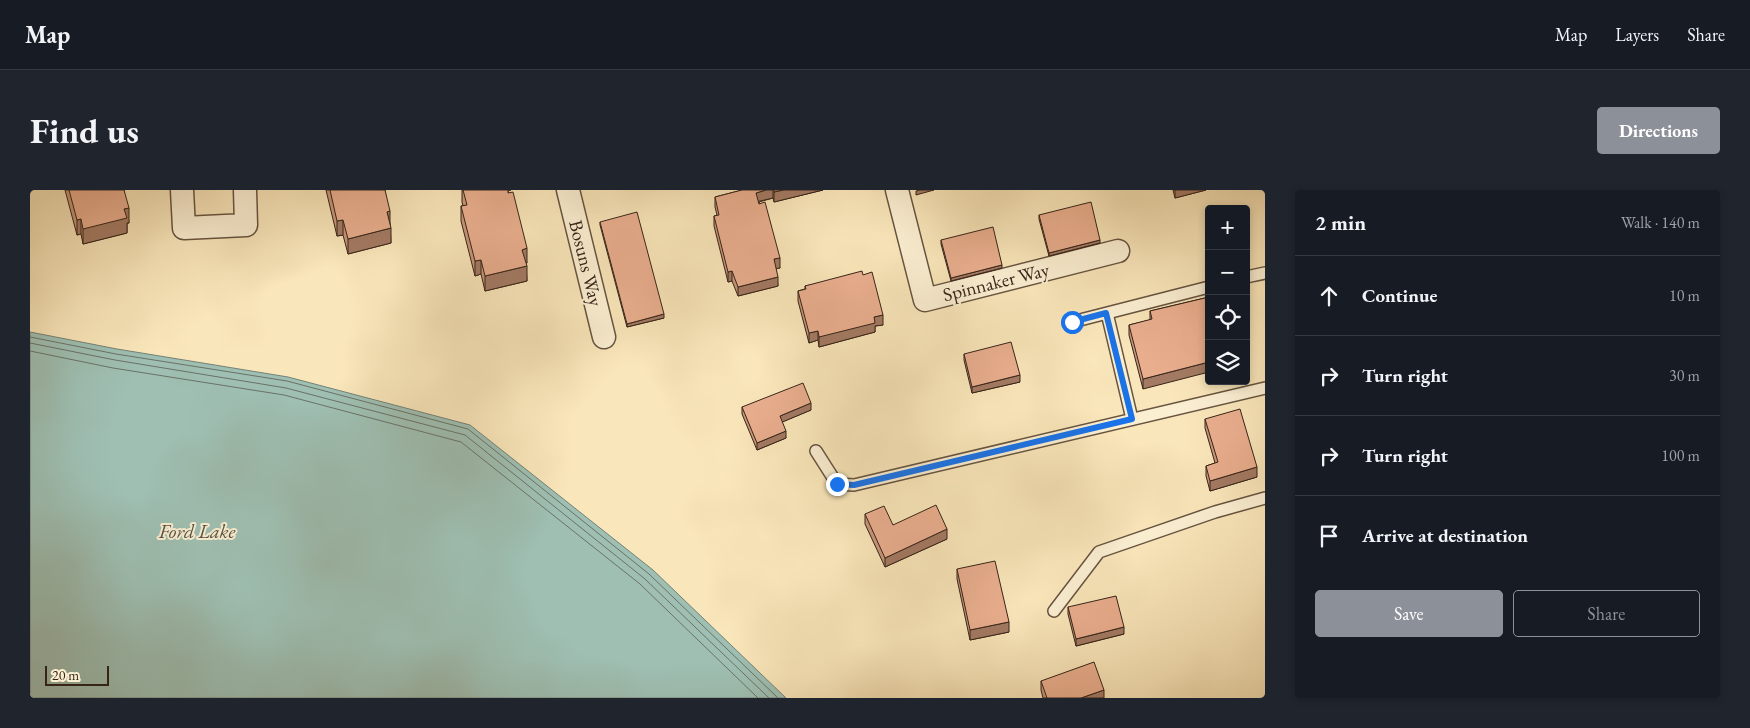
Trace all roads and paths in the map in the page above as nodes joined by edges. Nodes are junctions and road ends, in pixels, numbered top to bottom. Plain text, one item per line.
1 (182, 190) edge
2 (245, 190) edge
3 (568, 190) edge
4 (897, 190) edge
5 (1118, 251) dead end
6 (1265, 272) edge
7 (1250, 276) edge
8 (1205, 288) edge
9 (1106, 313) junction
10 (1072, 322) dead end
11 (604, 337) dead end
12 (1265, 388) edge
13 (1132, 419) junction
14 (816, 451) dead end
15 (1265, 498) edge
16 (1054, 611) dead end

1 - 2 street
3 - 11 street, Bosuns Way
4 - 5 street, Spinnaker Way
6 - 7 lane
8 - 9 lane
9 - 10 lane
9 - 13 lane
12 - 13 lane
13 - 14 lane
15 - 16 lane

